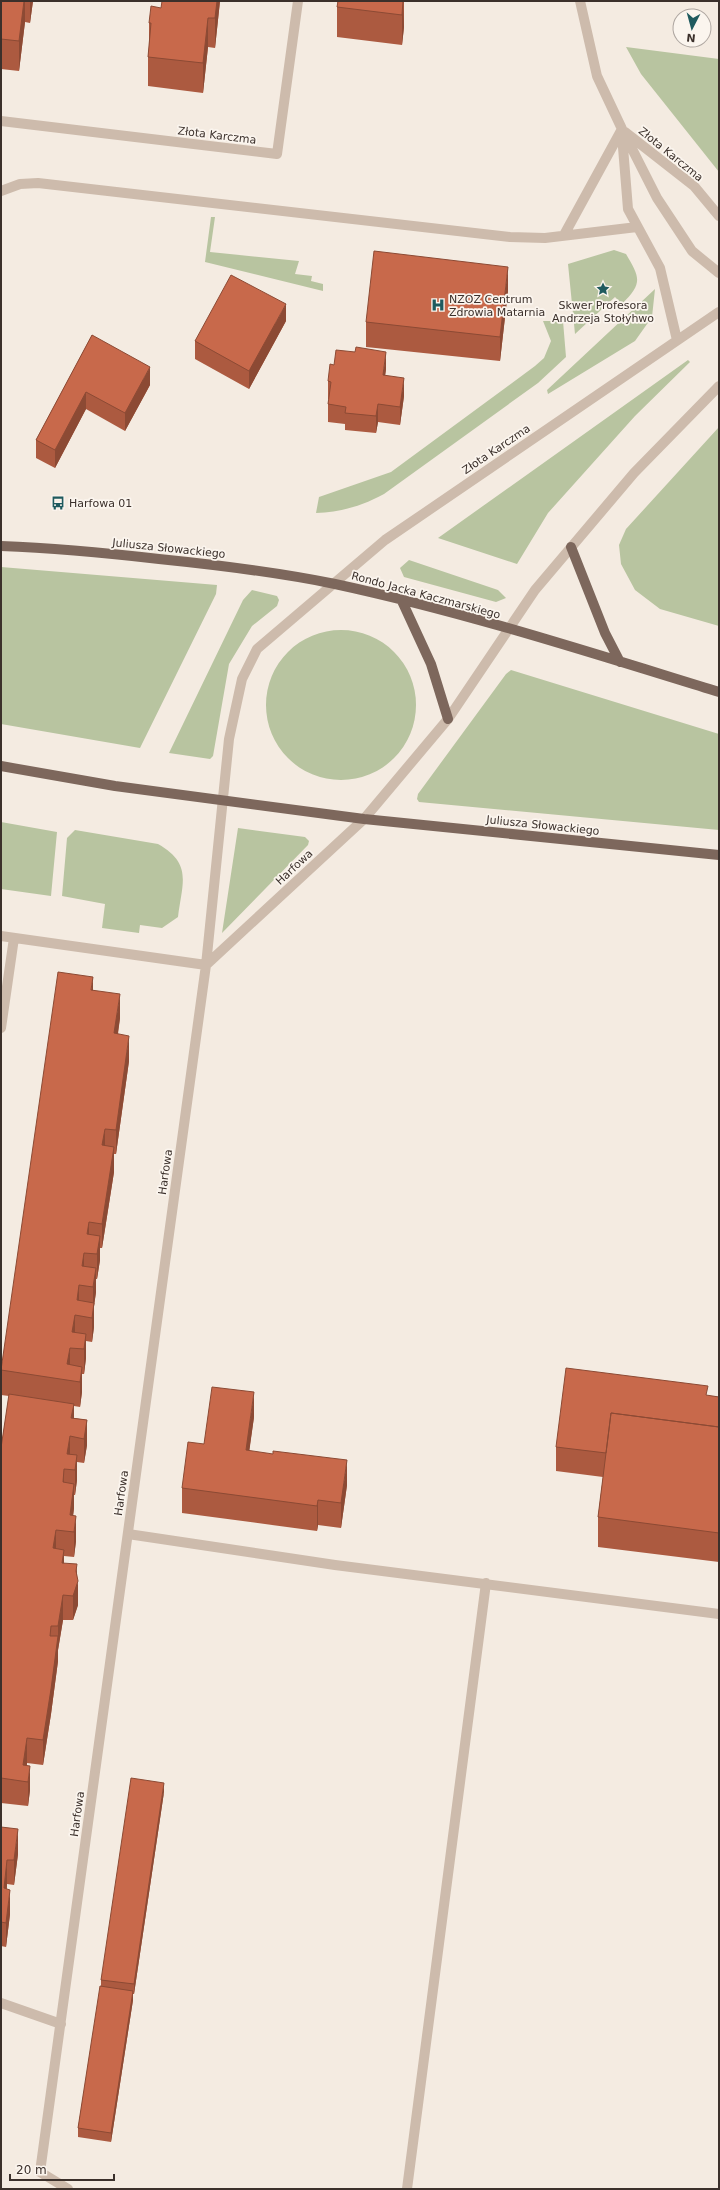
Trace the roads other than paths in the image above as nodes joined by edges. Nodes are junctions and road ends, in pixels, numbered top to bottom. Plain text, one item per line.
1 (298, 1) edge
2 (580, 1) edge
3 (1, 121) edge
4 (622, 129) junction
5 (1, 191) edge
6 (719, 216) edge
7 (637, 226) junction
8 (564, 235) junction
9 (719, 273) edge
10 (719, 312) edge
11 (677, 340) junction
12 (719, 386) edge
13 (1, 546) edge
14 (571, 547) junction
15 (333, 584) junction
16 (401, 599) junction
17 (507, 629) junction
18 (620, 662) junction
19 (719, 692) edge
20 (448, 719) junction
21 (1, 766) edge
22 (222, 801) junction
23 (364, 819) junction
24 (719, 855) edge
25 (1, 936) edge
26 (14, 938) junction
27 (206, 965) junction
28 (1, 1028) edge
29 (128, 1534) junction
30 (486, 1583) junction
31 (719, 1614) edge
32 (1, 2003) edge
33 (61, 2024) junction
34 (68, 2189) edge
35 (407, 2189) edge

1 - 3 street, Złota Karczma
2 - 4 street, Złota Karczma
4 - 6 street, Złota Karczma
4 - 7 street, Złota Karczma
4 - 8 street
4 - 9 street, Złota Karczma
5 - 8 street
7 - 8 street
7 - 11 street, Złota Karczma
10 - 11 street, Złota Karczma
11 - 15 street, Złota Karczma
12 - 14 street
13 - 15 main road, Juliusza Słowackiego
14 - 17 street
14 - 18 main road
15 - 16 main road, Rondo Jacka Kaczmarskiego
15 - 22 street
16 - 17 main road, Rondo Jacka Kaczmarskiego
16 - 20 main road
17 - 18 main road
17 - 20 street, Rondo Jacka Kaczmarskiego
18 - 19 main road
20 - 23 street, Rondo Jacka Kaczmarskiego
21 - 22 main road
22 - 23 main road
22 - 27 street, Harfowa
23 - 24 main road, Juliusza Słowackiego
23 - 27 street, Harfowa
25 - 26 street
26 - 27 street
26 - 28 street
27 - 29 street, Harfowa
29 - 30 street
29 - 33 street, Harfowa
30 - 31 street
30 - 35 street
32 - 33 street
33 - 34 street, Harfowa

